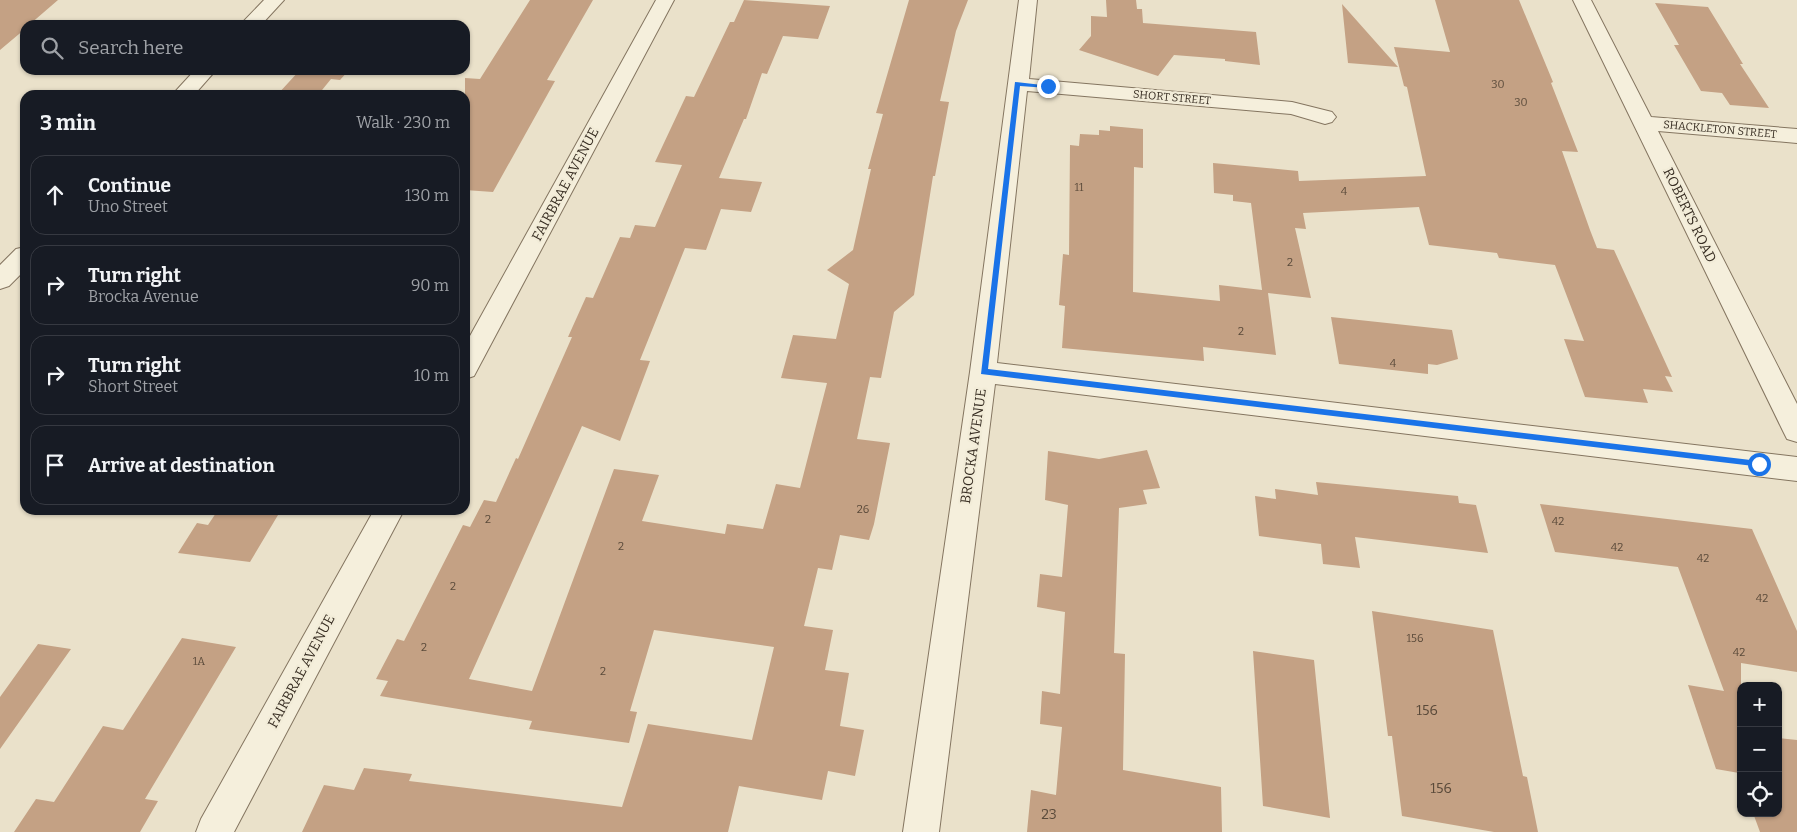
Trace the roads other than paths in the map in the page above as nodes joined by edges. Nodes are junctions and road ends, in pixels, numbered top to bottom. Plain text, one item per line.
1 (275, 0) edge
2 (665, 0) edge
3 (1028, 0) edge
4 (1582, 0) edge
5 (255, 20) edge
6 (201, 75) edge
7 (1018, 84) junction
8 (187, 90) edge
9 (1325, 117) dead end
10 (1644, 123) junction
11 (1797, 136) edge
12 (20, 260) edge
13 (0, 280) edge
14 (470, 360) edge
15 (984, 372) junction
16 (1797, 431) edge
17 (1797, 469) edge
18 (386, 515) edge
19 (214, 832) edge
20 (921, 832) edge

1 - 5 street
2 - 14 street, FAIRBRAE AVENUE
3 - 7 street, BROCKA AVENUE
4 - 10 street, ROBERTS ROAD
6 - 8 street
7 - 9 street, SHORT STREET
7 - 15 street, BROCKA AVENUE
10 - 11 street, SHACKLETON STREET
10 - 16 street, ROBERTS ROAD
12 - 13 street
15 - 17 street
15 - 20 street, BROCKA AVENUE
18 - 19 street, FAIRBRAE AVENUE

